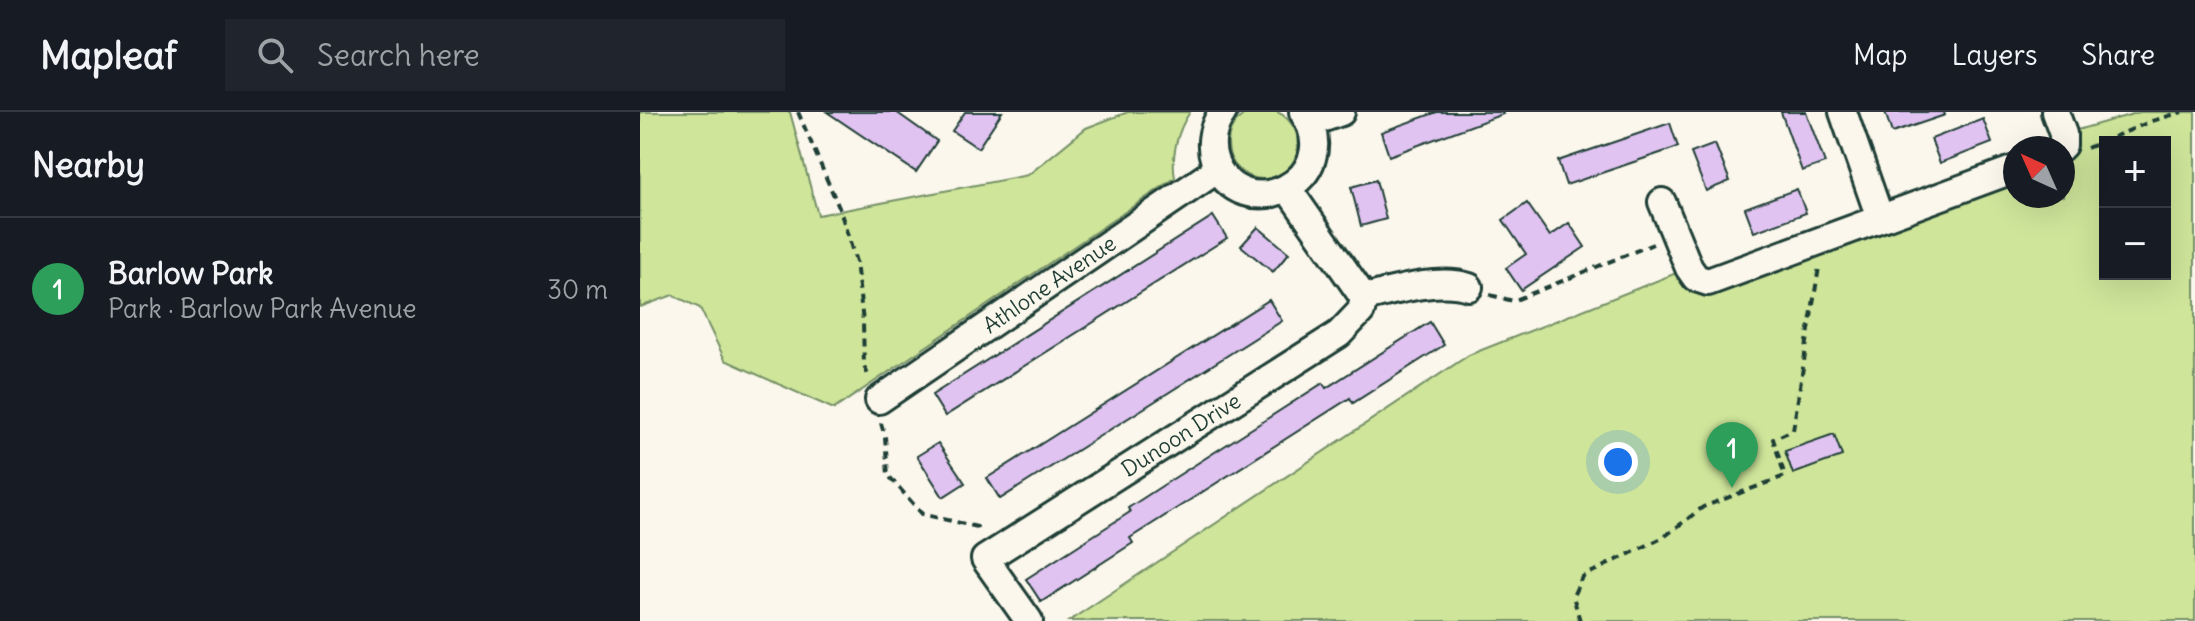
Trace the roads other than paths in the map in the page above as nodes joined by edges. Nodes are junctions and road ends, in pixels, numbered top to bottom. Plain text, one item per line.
1 (1223, 112) edge
2 (1341, 112) edge
3 (1843, 112) edge
4 (2055, 112) edge
5 (1306, 118) edge
6 (2063, 136) edge
7 (1218, 169) junction
8 (2003, 173) edge
9 (1288, 189) junction
10 (1662, 202) dead end
11 (1880, 218) junction
12 (1469, 287) road end
13 (1364, 298) junction
14 (879, 400) road end
15 (1029, 621) edge

1 - 7 street
2 - 5 street
3 - 11 street
4 - 6 street
5 - 9 street
7 - 9 street
7 - 14 street, Athlone Avenue
8 - 11 street
9 - 13 street
10 - 11 street
12 - 13 street
13 - 15 street, Dunoon Drive

